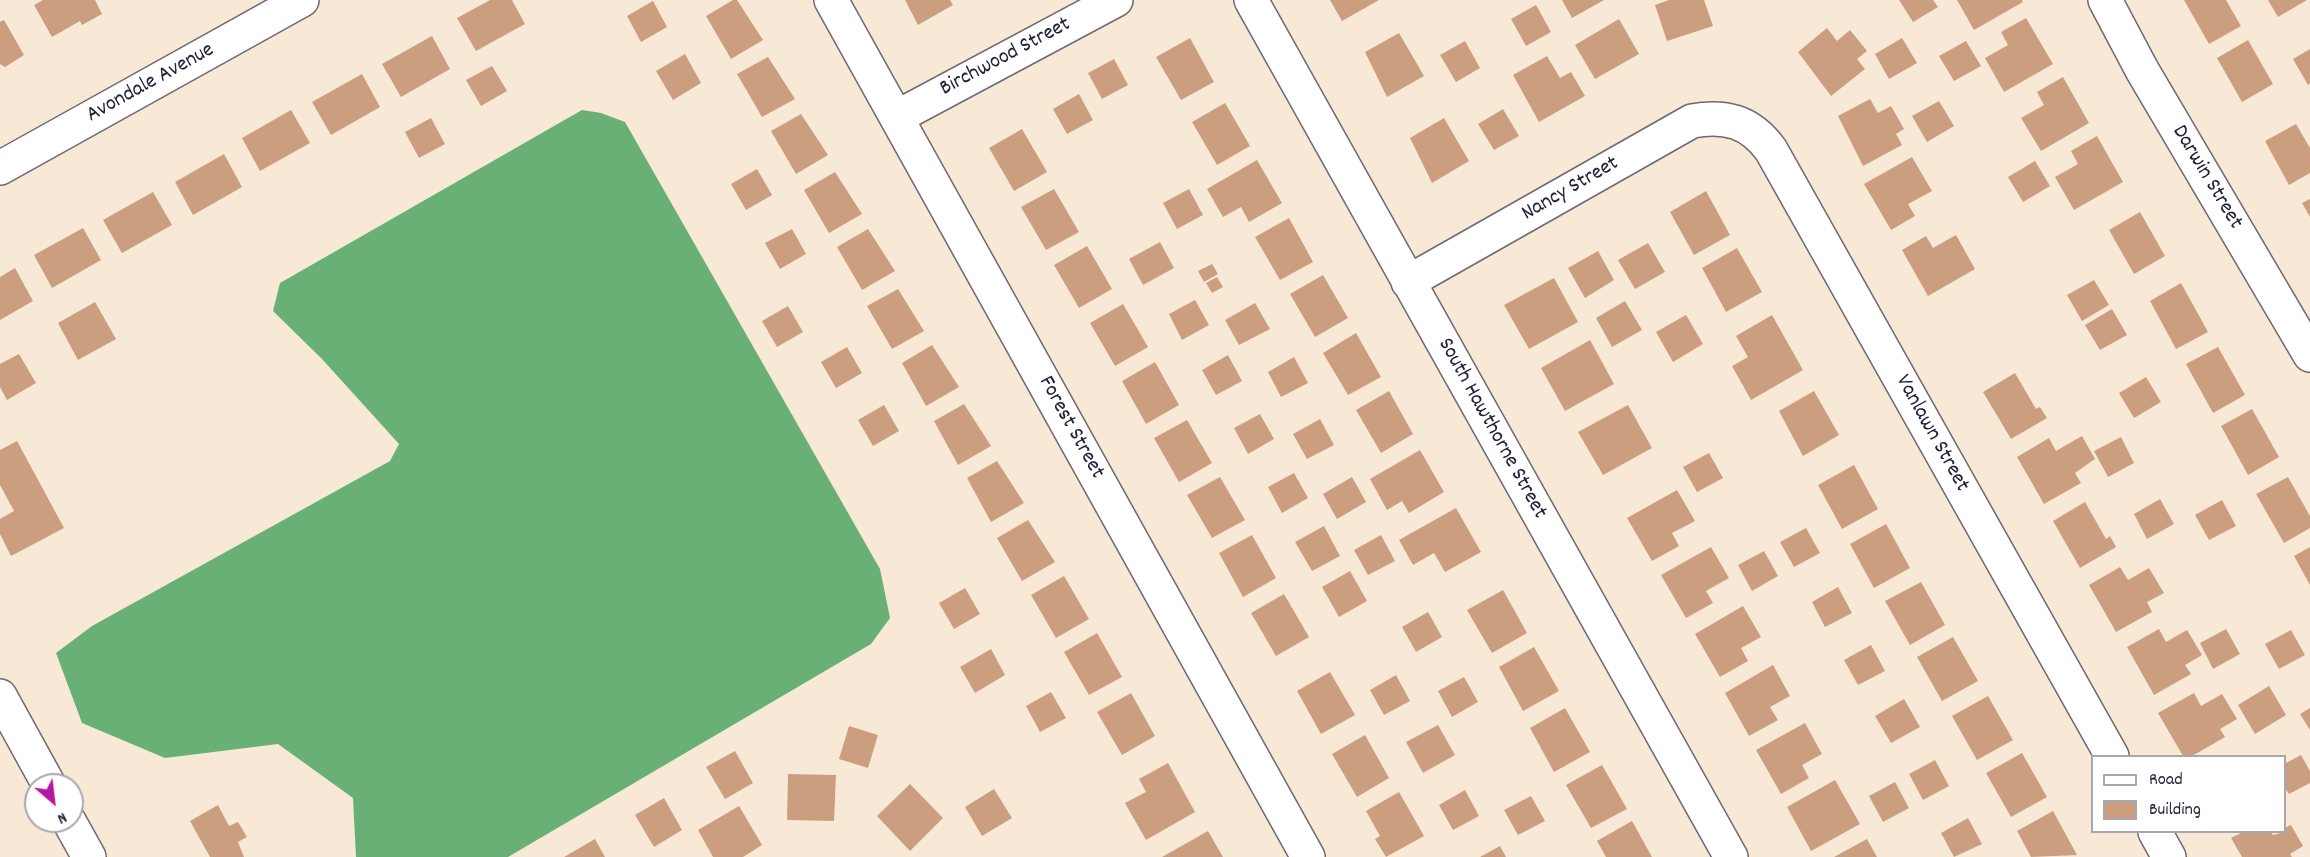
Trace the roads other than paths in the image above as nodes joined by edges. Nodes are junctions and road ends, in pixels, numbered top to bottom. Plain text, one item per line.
1 (302, 0) edge
2 (831, 0) edge
3 (1116, 0) edge
4 (1251, 0) edge
5 (2105, 0) edge
6 (897, 117) junction
7 (1738, 122) joint
8 (0, 168) edge
9 (1408, 282) junction
10 (2310, 355) edge
11 (0, 696) edge
12 (2111, 755) edge
13 (43, 773) edge
14 (76, 833) edge
15 (2156, 833) edge
16 (89, 857) edge
17 (1308, 857) edge
18 (1731, 857) edge
19 (2169, 857) edge

1 - 8 street, Avondale Avenue
2 - 6 street, Forest Street
3 - 6 street, Birchwood Street
4 - 9 street, South Hawthorne Street
5 - 10 street, Darwin Street
6 - 17 street, Forest Street
7 - 9 street, Nancy Street
7 - 12 street, Vanlawn Street
9 - 18 street, South Hawthorne Street
11 - 13 street
14 - 16 street
15 - 19 street

